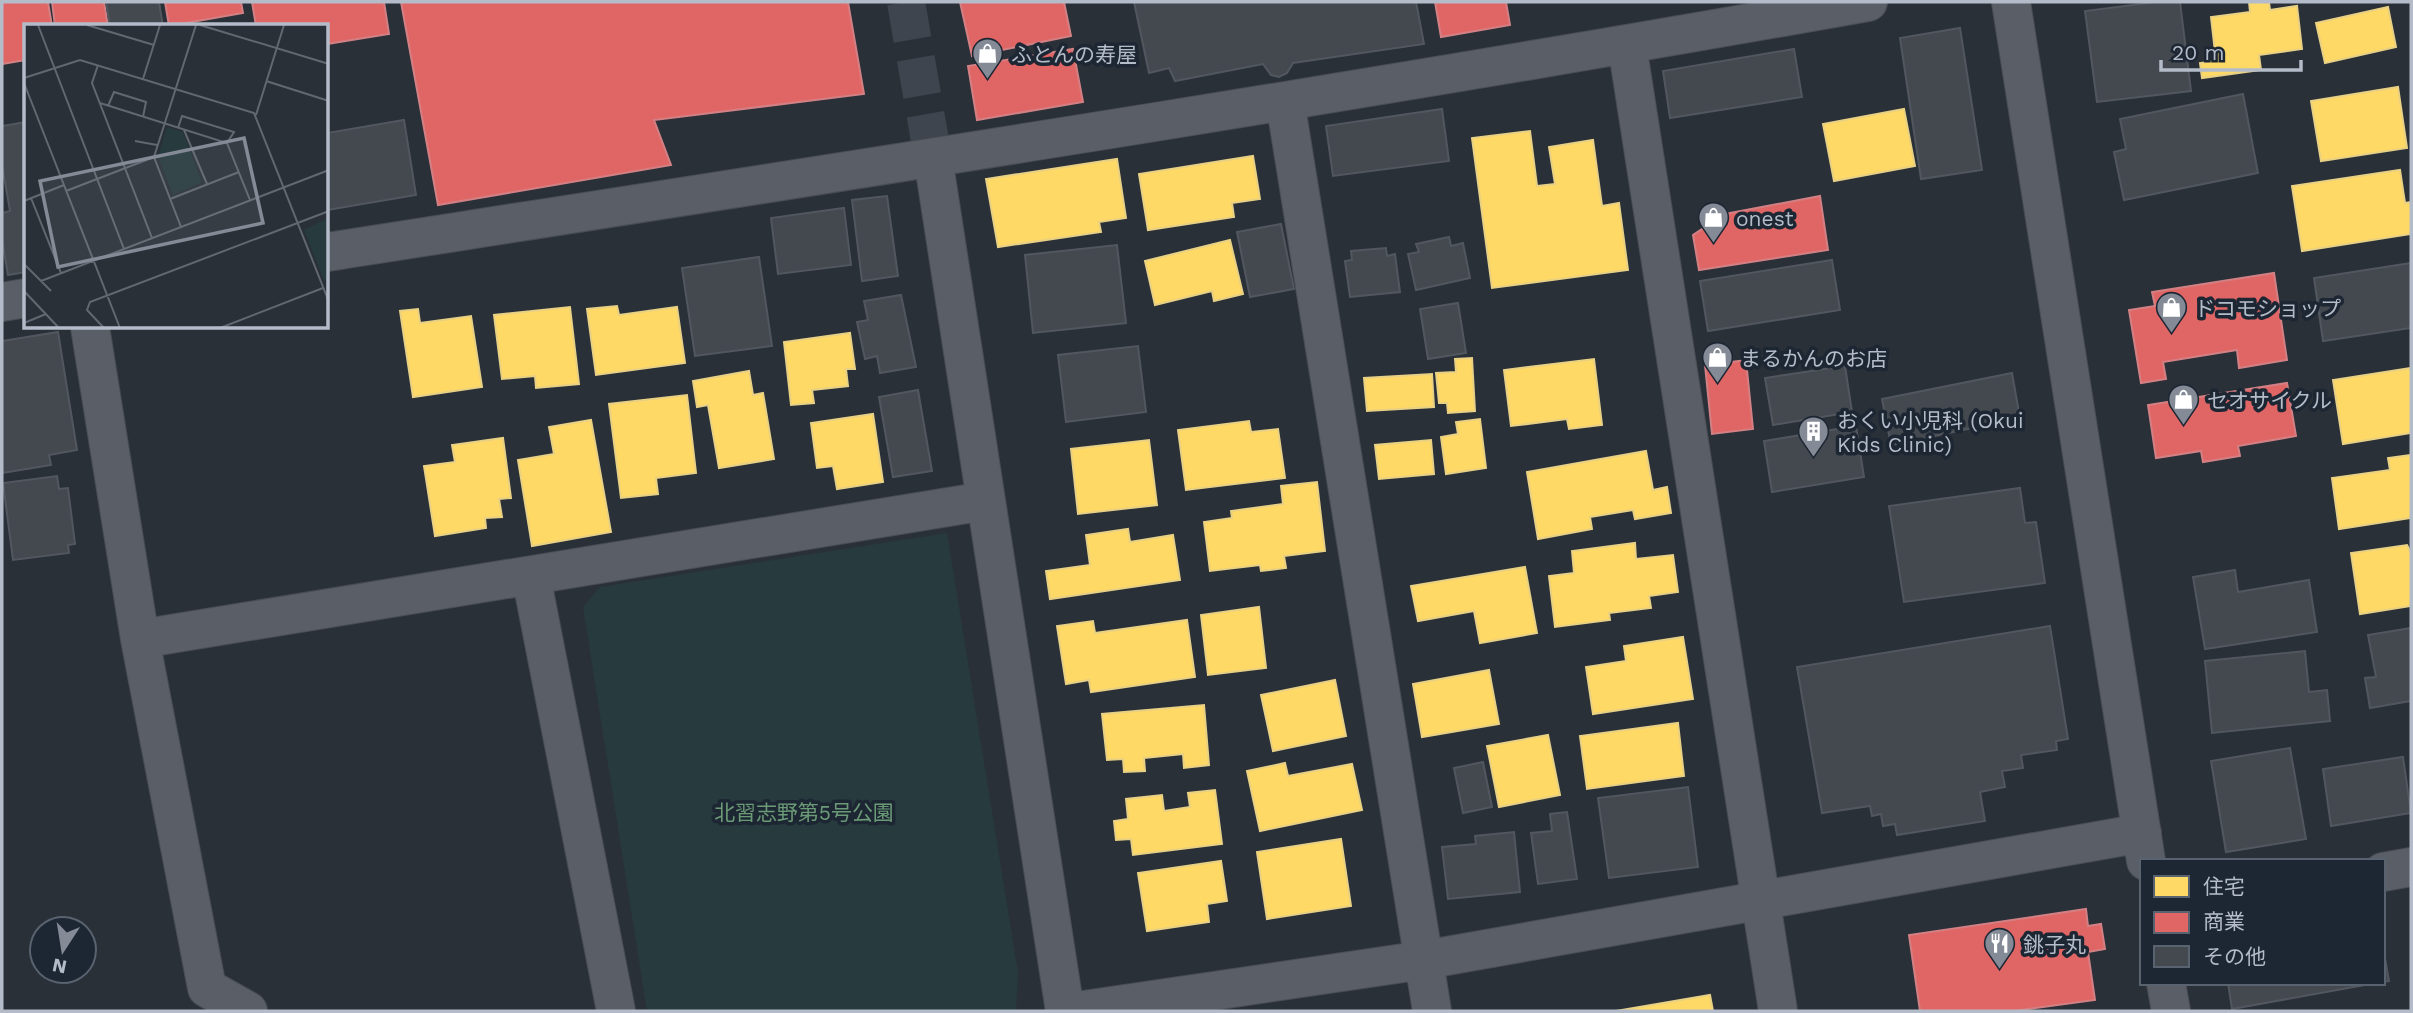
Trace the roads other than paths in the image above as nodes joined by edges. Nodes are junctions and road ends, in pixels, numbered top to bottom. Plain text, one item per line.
1 (1868, 2) edge
2 (2011, 2) edge
3 (1627, 45) junction
4 (1285, 101) junction
5 (933, 158) junction
6 (329, 251) edge
7 (24, 298) edge
8 (2, 302) edge
9 (90, 329) edge
10 (985, 501) junction
11 (531, 576) junction
12 (140, 639) junction
13 (2144, 847) edge
14 (2411, 867) edge
15 (2385, 872) edge
16 (1760, 902) junction
17 (1424, 960) junction
18 (2166, 985) edge
19 (197, 1000) edge
20 (248, 1011) edge
21 (616, 1011) edge
22 (1065, 1011) edge
23 (1077, 1011) edge
24 (1432, 1011) edge
25 (1777, 1011) edge
26 (2171, 1011) edge

1 - 3 street
2 - 13 street
3 - 4 street
3 - 16 street
4 - 5 street
4 - 17 street
5 - 6 street
5 - 10 street
7 - 8 street
9 - 12 street
10 - 11 street
10 - 22 street
11 - 12 street
11 - 21 street
12 - 19 street
13 - 16 street
14 - 15 street
16 - 17 street
16 - 25 street
17 - 23 street
17 - 24 street
18 - 26 street
19 - 20 street

